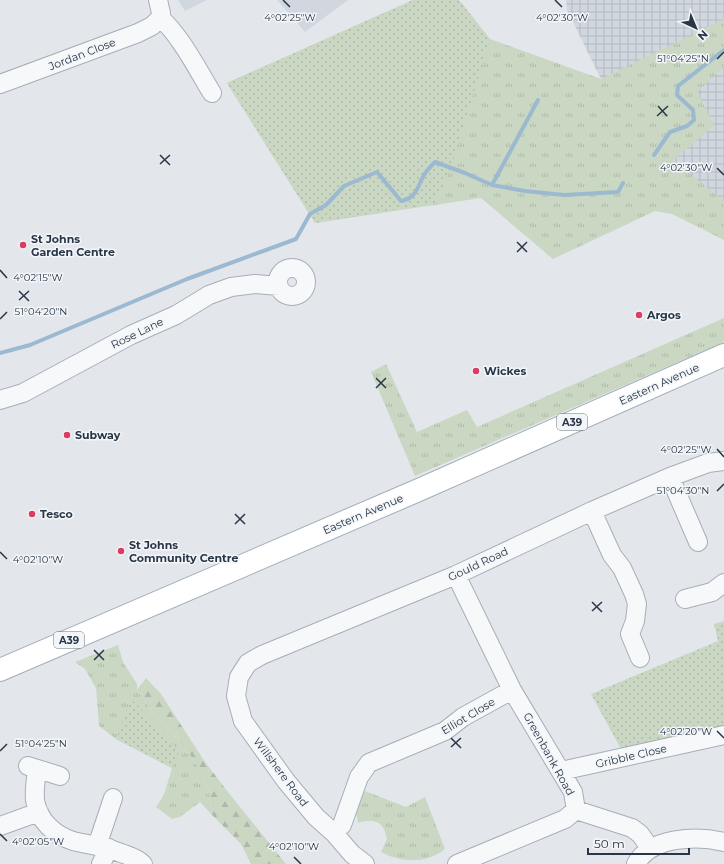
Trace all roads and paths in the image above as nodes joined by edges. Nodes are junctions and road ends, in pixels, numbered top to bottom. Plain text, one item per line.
1 (158, 0) edge
2 (160, 18) junction
3 (0, 84) edge
4 (212, 93) dead end
5 (278, 286) dead end
6 (724, 355) edge
7 (0, 400) edge
8 (724, 461) edge
9 (670, 477) junction
10 (592, 511) junction
11 (698, 542) dead end
12 (456, 575) junction
13 (724, 583) edge
14 (685, 599) dead end
15 (640, 658) dead end
16 (0, 670) edge
17 (239, 677) joint
18 (512, 690) junction
19 (724, 735) edge
20 (561, 771) junction
21 (60, 776) dead end
22 (113, 798) dead end
23 (576, 810) junction
24 (39, 812) junction
25 (0, 826) edge
26 (334, 833) junction
27 (724, 842) edge
28 (650, 848) junction
29 (102, 852) edge
30 (353, 861) edge
31 (143, 864) edge
32 (457, 864) edge
33 (636, 864) edge

1 - 2 street
2 - 3 street, Jordan Close
2 - 4 street
5 - 7 street, Rose Lane
6 - 16 main road, Eastern Avenue / A39
8 - 9 street, Gould Road
9 - 10 street, Gould Road
9 - 11 street
10 - 12 street, Gould Road
10 - 15 street
12 - 17 street, Gould Road
12 - 18 street, Greenbank Road
13 - 14 street
17 - 26 street, Willshere Road
18 - 20 street, Greenbank Road
18 - 26 street, Elliot Close
19 - 20 street, Gribble Close
20 - 23 street, Greenbank Road
21 - 24 street
22 - 29 street
23 - 28 street, Greenbank Road
23 - 32 street
24 - 25 street
24 - 29 street
26 - 30 street, Willshere Road
27 - 28 street
28 - 33 street
29 - 31 street

